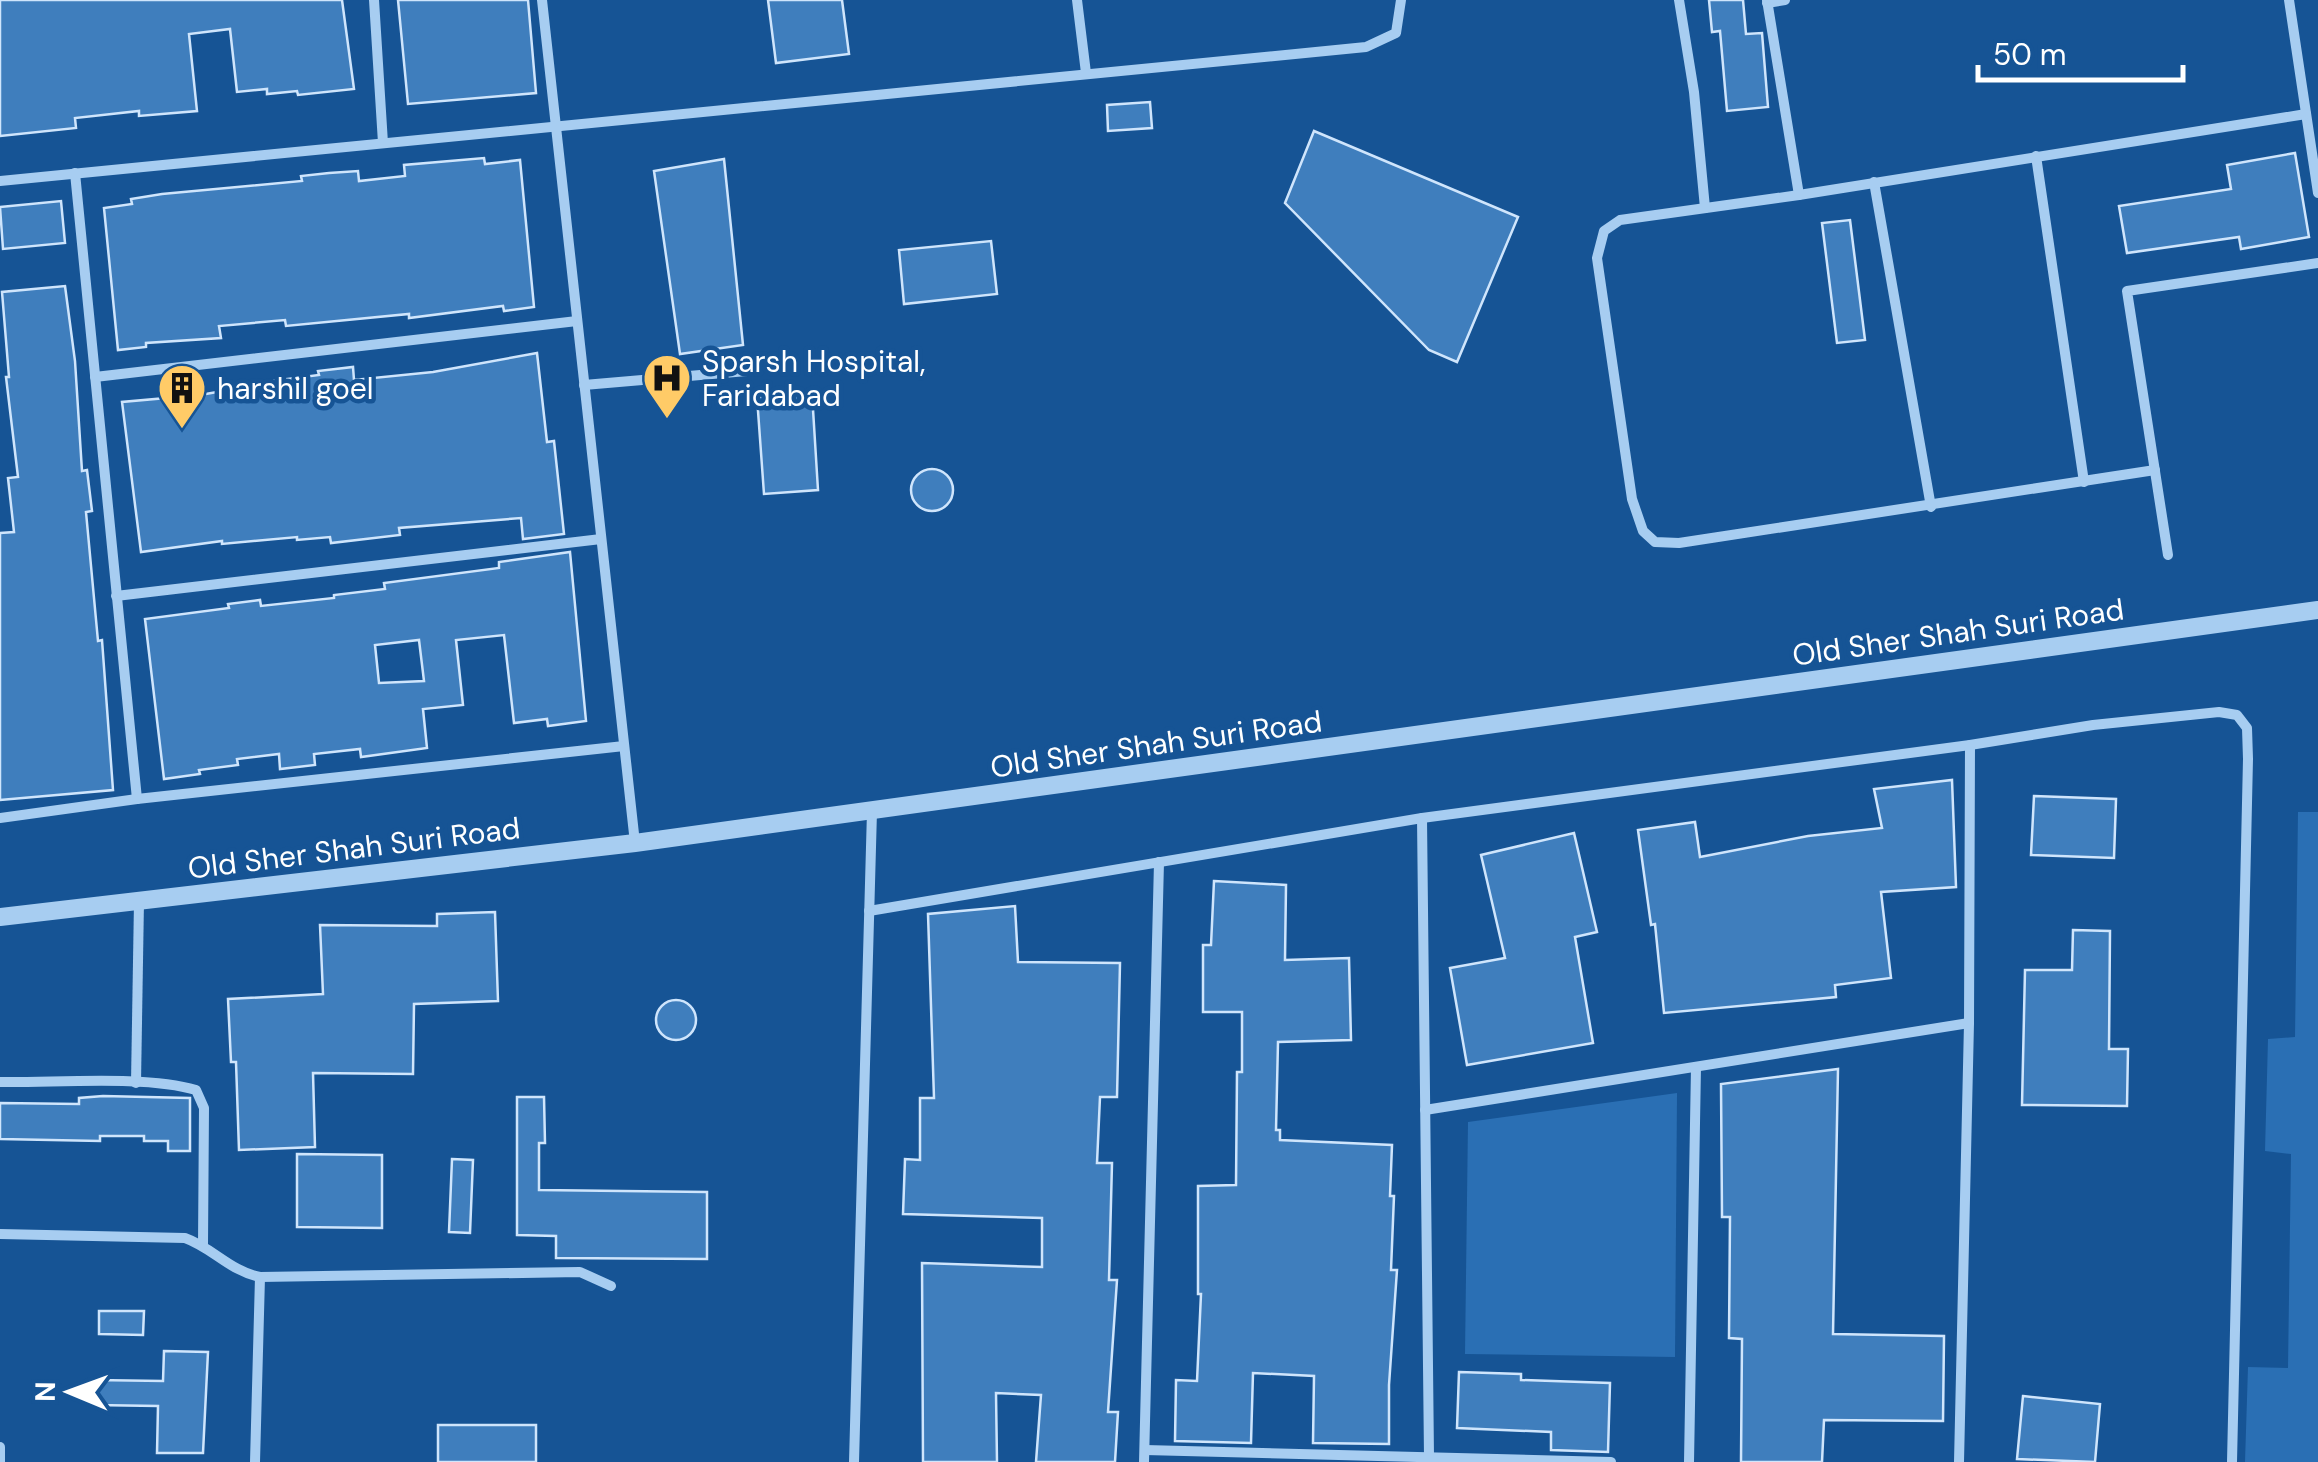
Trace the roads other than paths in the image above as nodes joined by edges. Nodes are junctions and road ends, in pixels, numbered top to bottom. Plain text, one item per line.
1 (374, 0) edge
2 (542, 0) edge
3 (1077, 0) edge
4 (1401, 0) edge
5 (1679, 0) edge
6 (1785, 0) edge
7 (2289, 0) edge
8 (1767, 1) edge
9 (1086, 73) junction
10 (2306, 114) junction
11 (555, 126) junction
12 (383, 143) junction
13 (2036, 156) junction
14 (74, 173) junction
15 (0, 180) edge
16 (1874, 182) junction
17 (2317, 185) edge
18 (2318, 193) edge
19 (1799, 195) junction
20 (1705, 208) junction
21 (2318, 263) edge
22 (577, 321) junction
23 (747, 371) dead end
24 (95, 377) junction
25 (584, 385) junction
26 (2155, 470) junction
27 (2084, 482) junction
28 (1931, 507) junction
29 (601, 539) junction
30 (2168, 555) dead end
31 (116, 596) junction
32 (2318, 610) edge
33 (1970, 745) junction
34 (624, 746) junction
35 (137, 799) junction
36 (872, 811) junction
37 (0, 818) edge
38 (1422, 818) junction
39 (635, 843) junction
40 (1159, 862) junction
41 (139, 901) junction
42 (869, 910) junction
43 (0, 917) edge
44 (1969, 1023) junction
45 (1696, 1067) junction
46 (0, 1082) edge
47 (136, 1083) junction
48 (1425, 1110) junction
49 (0, 1234) edge
50 (203, 1244) junction
51 (260, 1277) junction
52 (611, 1286) dead end
53 (0, 1448) edge
54 (1144, 1456) edge
55 (1430, 1458) junction
56 (0, 1462) edge
57 (254, 1462) edge
58 (854, 1462) edge
59 (1611, 1462) edge
60 (1689, 1462) edge
61 (1959, 1462) edge
62 (2232, 1462) edge

1 - 12 street
2 - 11 street
3 - 9 street
4 - 9 street
5 - 20 street
6 - 8 street
7 - 10 street
8 - 19 street
9 - 11 street
10 - 13 street
10 - 17 street
11 - 12 street
11 - 22 street
12 - 14 street
13 - 16 street
13 - 27 street
14 - 15 street
14 - 24 street
16 - 19 street
16 - 28 street
17 - 18 street
19 - 20 street
20 - 28 street
21 - 26 street
22 - 24 street
22 - 25 street
23 - 25 street
24 - 31 street
25 - 29 street
26 - 27 street
26 - 30 street
27 - 28 street
29 - 31 street
29 - 34 street
31 - 35 street
32 - 36 street, Old Sher Shah Suri Road
33 - 38 street
33 - 44 street
33 - 62 street
34 - 35 street
34 - 39 street
35 - 37 street
36 - 39 street, Old Sher Shah Suri Road
36 - 42 street
38 - 40 street
38 - 48 street
39 - 41 street, Old Sher Shah Suri Road
40 - 42 street
40 - 54 street
41 - 43 street, Old Sher Shah Suri Road
41 - 47 street
42 - 58 street
44 - 45 street
44 - 61 street
45 - 48 street
45 - 60 street
46 - 47 street
47 - 50 street
48 - 55 street
49 - 50 street
50 - 51 street
51 - 52 street
51 - 57 street
53 - 56 street
54 - 55 street
55 - 59 street

